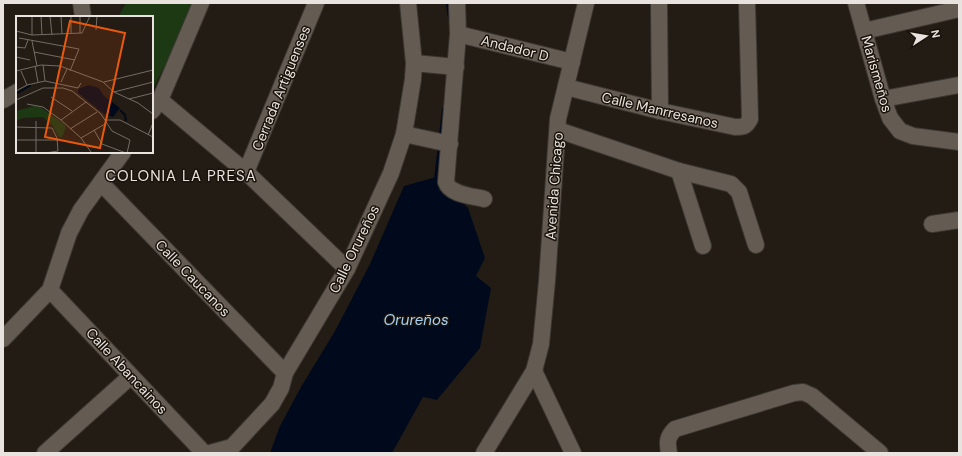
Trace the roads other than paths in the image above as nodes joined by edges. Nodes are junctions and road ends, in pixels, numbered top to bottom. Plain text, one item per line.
1 (81, 3) edge
2 (201, 3) edge
3 (316, 3) edge
4 (408, 3) edge
5 (457, 3) edge
6 (586, 3) edge
7 (659, 3) edge
8 (747, 3) edge
9 (856, 3) edge
10 (959, 9) edge
11 (83, 16) edge
12 (864, 31) junction
13 (458, 34) junction
14 (572, 62) junction
15 (415, 63) junction
16 (455, 67) junction
17 (959, 86) edge
18 (566, 87) junction
19 (16, 93) edge
20 (883, 99) junction
21 (3, 100) edge
22 (156, 105) edge
23 (660, 111) junction
24 (558, 130) junction
25 (405, 134) junction
26 (959, 142) edge
27 (449, 144) junction
28 (122, 153) edge
29 (679, 171) junction
30 (246, 172) junction
31 (101, 183) junction
32 (484, 199) dead end
33 (959, 220) edge
34 (932, 224) dead end
35 (756, 245) dead end
36 (703, 246) dead end
37 (347, 269) junction
38 (50, 290) junction
39 (3, 339) edge
40 (534, 371) junction
41 (285, 373) junction
42 (131, 376) junction
43 (233, 450) edge
44 (45, 453) edge
45 (204, 453) edge
46 (210, 453) edge
47 (484, 453) edge
48 (573, 453) edge
49 (669, 453) edge
50 (880, 453) edge

1 - 11 street
2 - 22 street
3 - 30 street, Cerrada Artiguenses
4 - 15 street, Calle Orureños
5 - 13 street
6 - 14 street, Avenida Chicago
7 - 23 street
8 - 23 street, Calle Manrresanos
9 - 12 street, Marismeños
10 - 12 street
12 - 20 street, Marismeños
13 - 14 street, Andador D
13 - 16 street
14 - 18 street, Avenida Chicago
15 - 16 street
15 - 25 street, Calle Orureños
16 - 27 street
17 - 20 street
18 - 23 street, Calle Manrresanos
18 - 24 street, Avenida Chicago
19 - 21 street
20 - 26 street, Marismeños
22 - 30 street
24 - 29 street
24 - 40 street, Avenida Chicago
25 - 27 street
25 - 37 street, Calle Orureños
27 - 32 street
28 - 31 street
29 - 35 street
29 - 36 street
30 - 37 street
31 - 38 street
31 - 41 street, Calle Caucanos
33 - 34 street
37 - 41 street, Calle Orureños
38 - 39 street
38 - 42 street, Calle Abancainos
40 - 47 street, Avenida Chicago
40 - 48 street
41 - 43 street, Calle Orureños
42 - 44 street
42 - 45 street, Calle Abancainos
43 - 46 street, Calle Orureños
49 - 50 street

